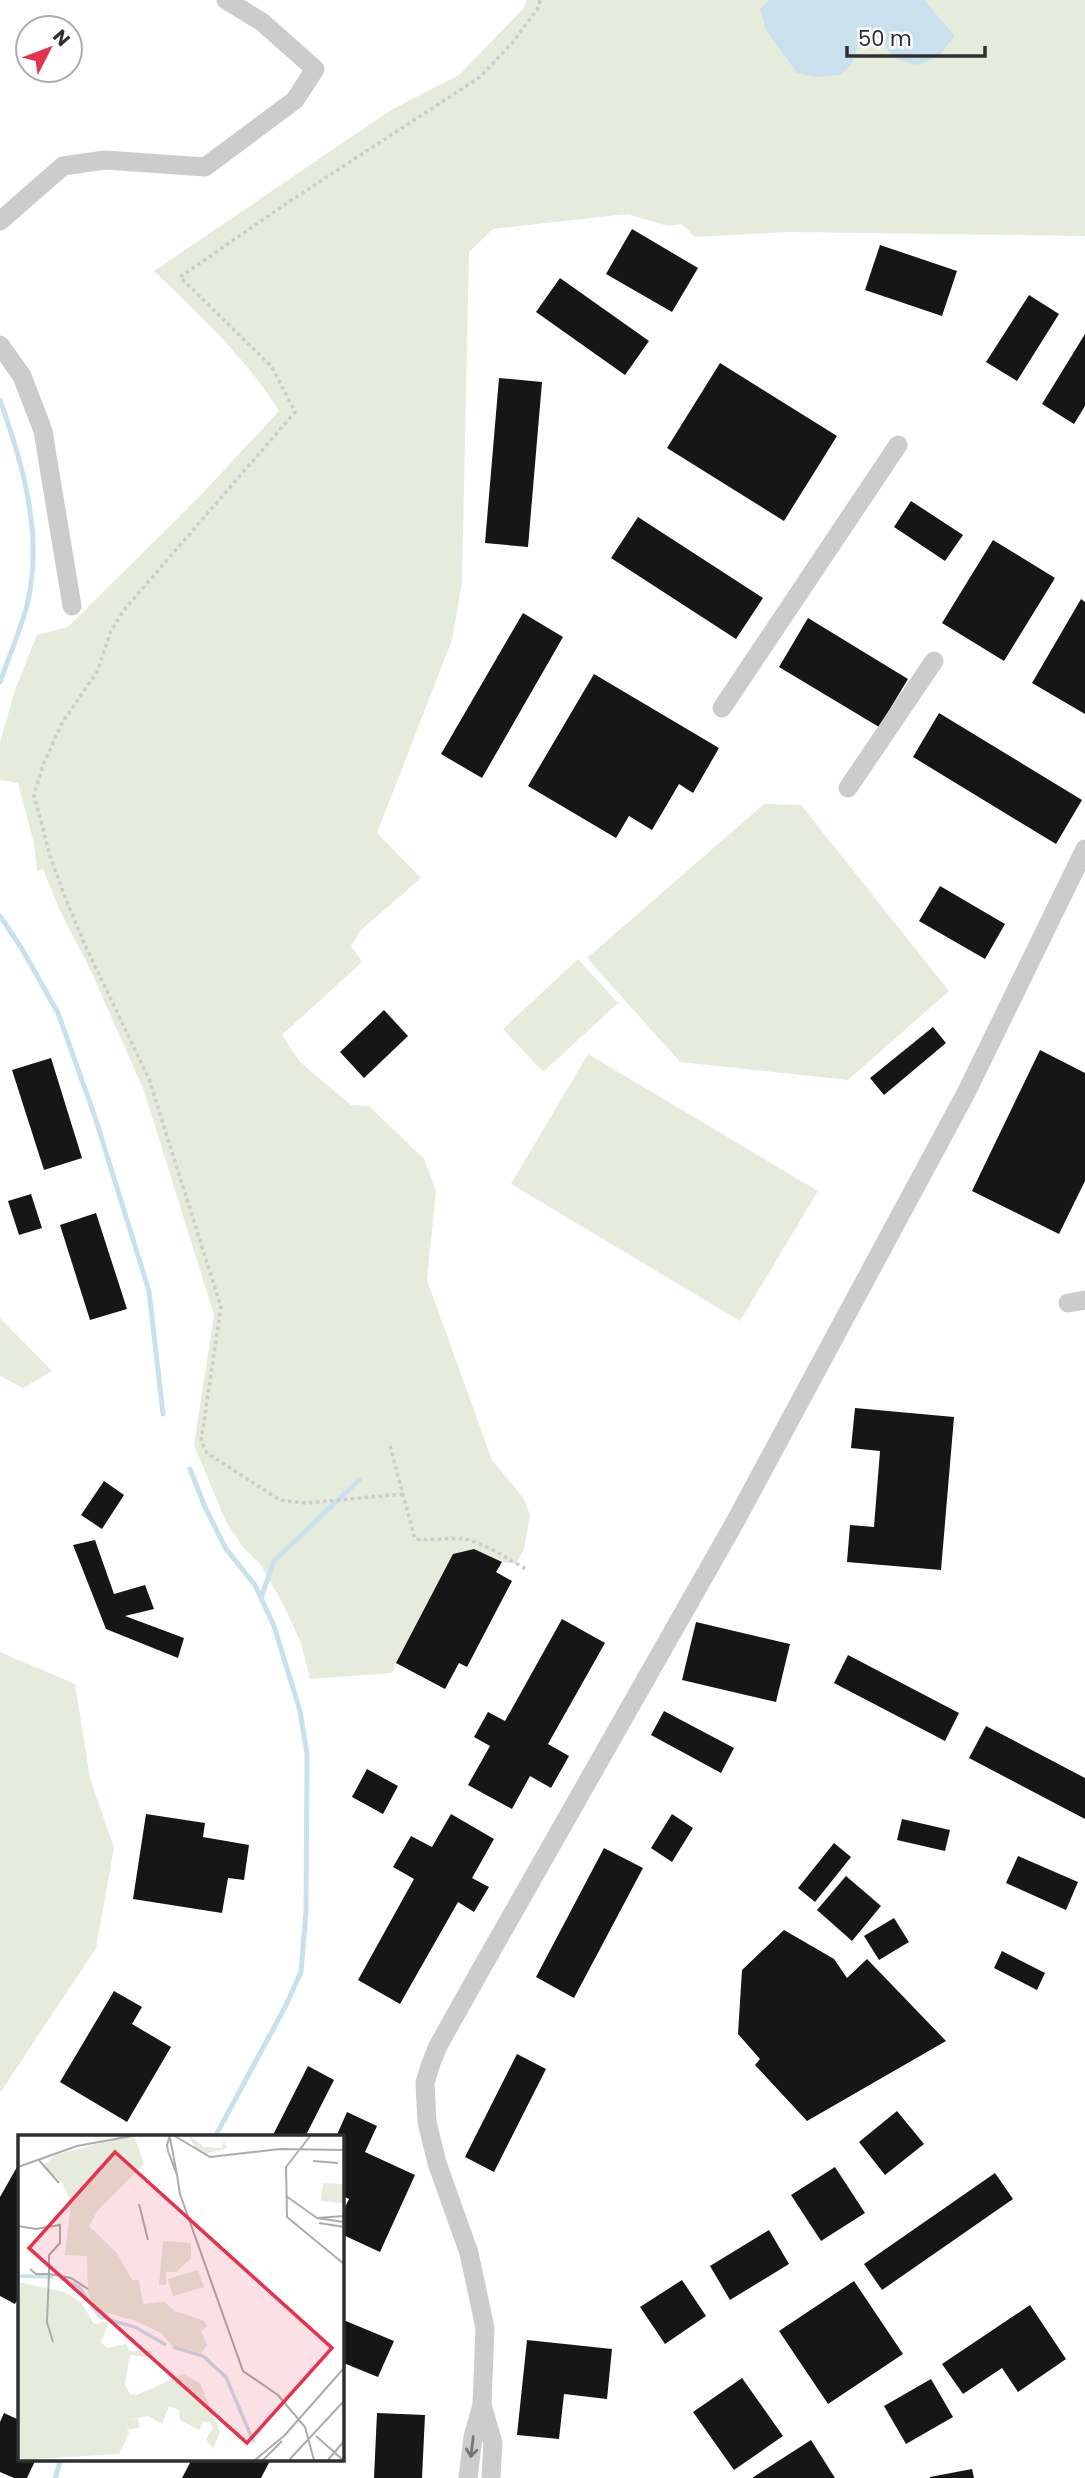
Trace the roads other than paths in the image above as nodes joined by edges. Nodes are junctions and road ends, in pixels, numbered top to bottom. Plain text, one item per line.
1 (226, 0) edge
2 (0, 220) edge
3 (0, 345) edge
4 (898, 445) dead end
5 (72, 606) dead end
6 (934, 661) dead end
7 (722, 708) dead end
8 (848, 788) dead end
9 (1085, 849) edge
10 (482, 2405) junction
11 (468, 2478) edge
12 (491, 2478) edge

1 - 2 street
3 - 5 street
4 - 7 street
6 - 8 street
9 - 10 street
10 -> 11 street
10 - 12 street

